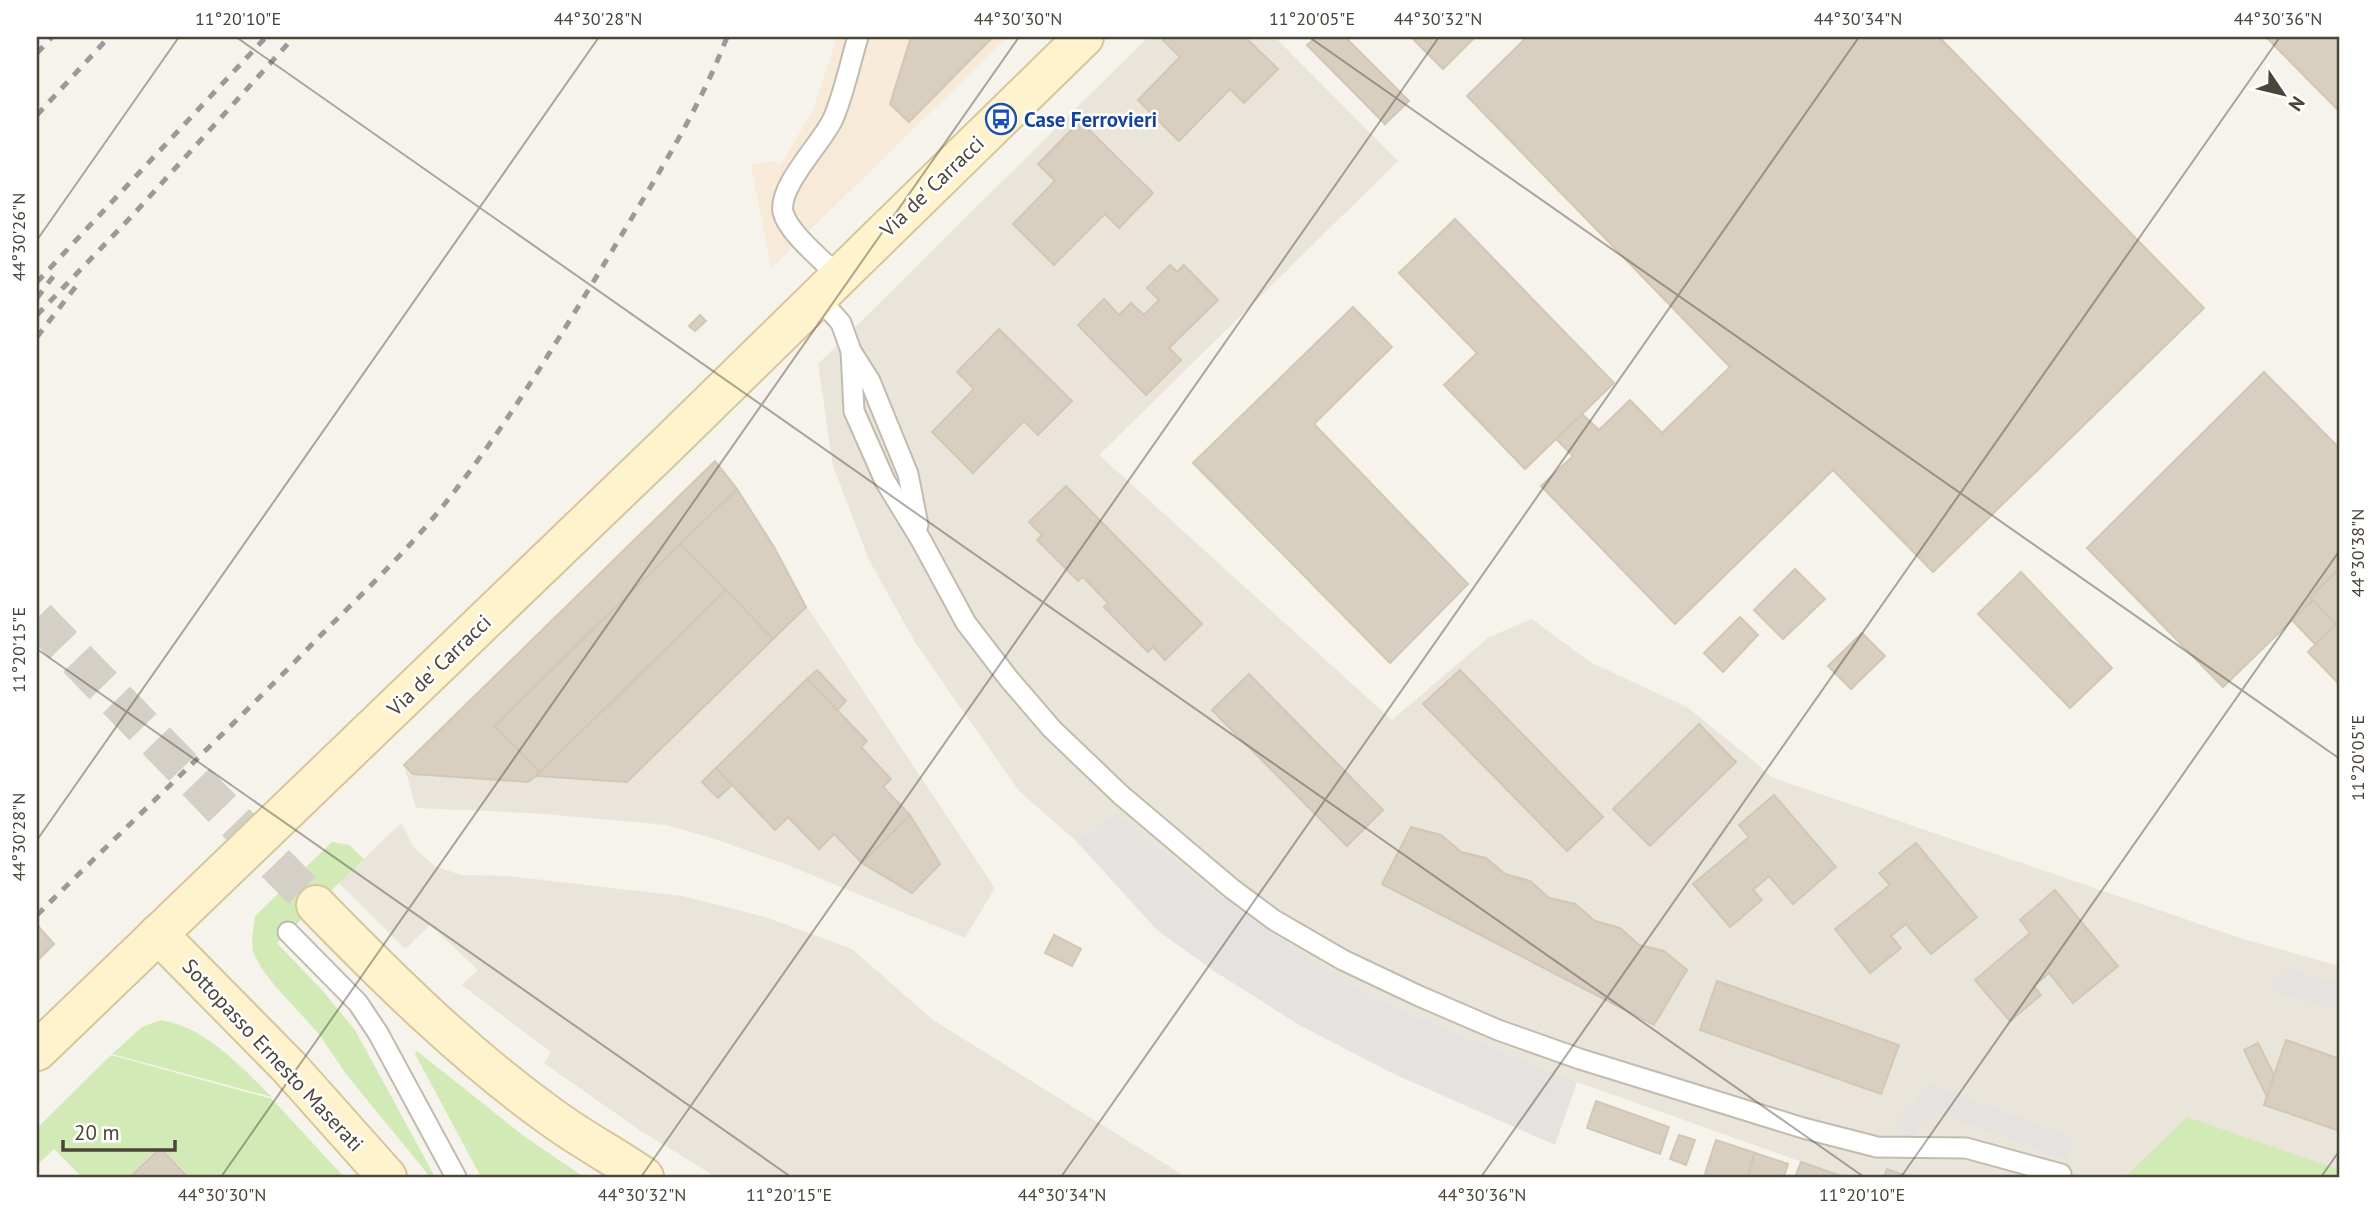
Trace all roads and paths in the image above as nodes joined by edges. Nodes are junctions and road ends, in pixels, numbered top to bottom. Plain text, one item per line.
1 (858, 37) edge
2 (1084, 37) edge
3 (829, 287) junction
4 (316, 905) tunnel mouth
5 (288, 932) dead end
6 (159, 934) junction
7 (37, 1051) edge
8 (2061, 1174) dead end
9 (387, 1177) edge
10 (456, 1177) edge
11 (644, 1177) edge

1 - 3 lane
2 - 3 street, Via de' Carracci
3 - 6 street, Via de' Carracci
3 - 8 lane
4 - 11 street
5 - 10 lane
6 - 7 street, Via de' Carracci
6 - 9 street, Sottopasso Ernesto Maserati

